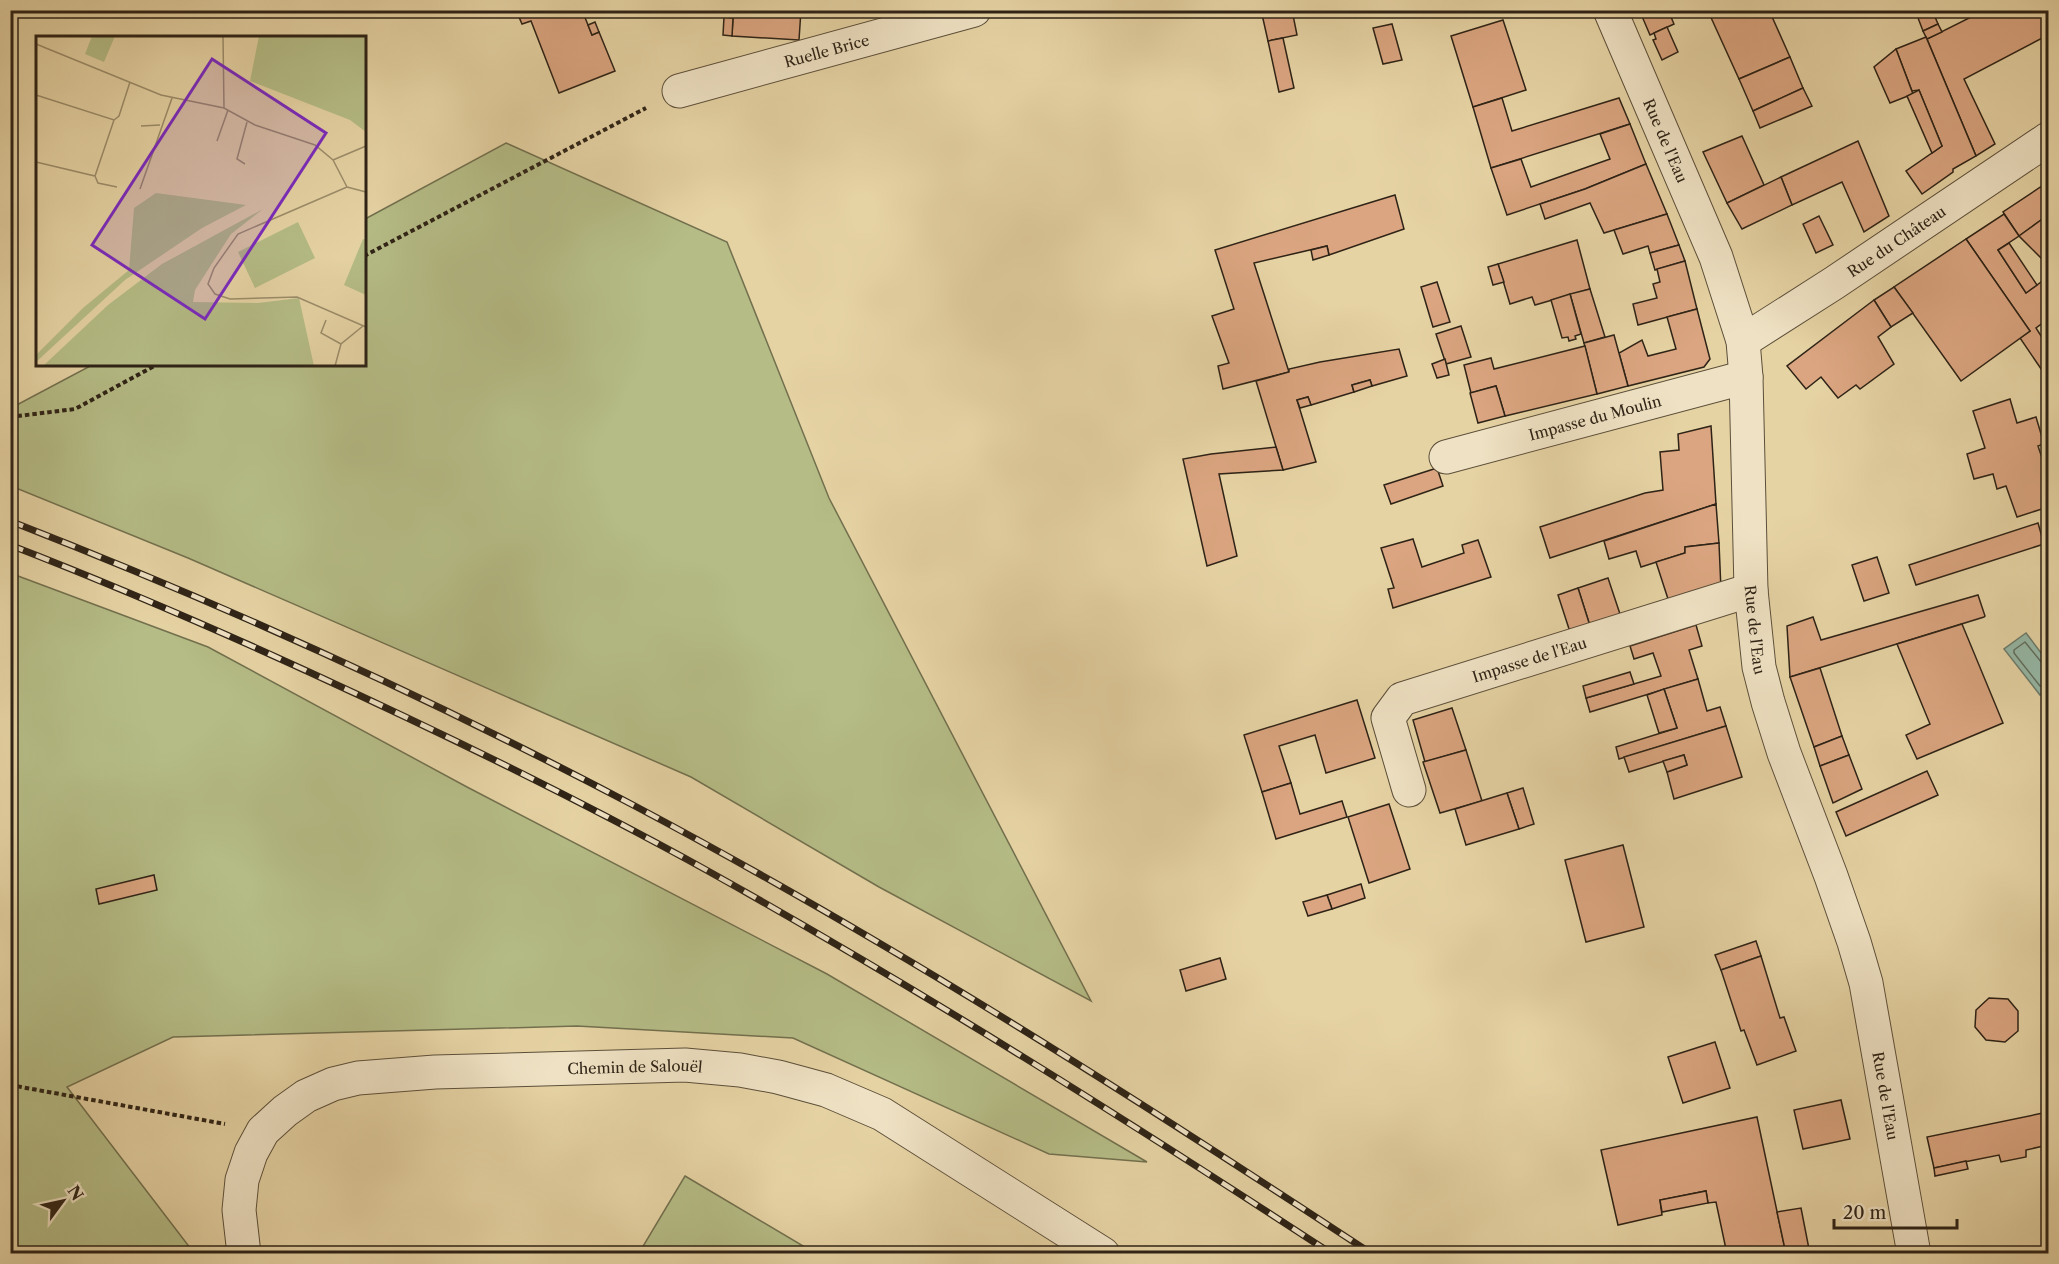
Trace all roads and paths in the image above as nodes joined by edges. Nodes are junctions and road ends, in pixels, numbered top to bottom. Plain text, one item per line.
1 (974, 10) edge
2 (1610, 10) edge
3 (679, 91) joint
4 (2049, 139) edge
5 (366, 255) edge
6 (1743, 341) junction
7 (154, 366) edge
8 (1746, 377) junction
9 (10, 417) edge
10 (1446, 457) dead end
11 (1751, 590) junction
12 (1409, 790) dead end
13 (10, 1085) edge
14 (262, 1131) junction
15 (244, 1254) edge
16 (1103, 1254) edge
17 (1914, 1254) edge

1 - 3 street, Ruelle Brice
2 - 6 street, Rue de l'Eau
3 - 5 path
4 - 6 street, Rue du Château
6 - 8 street, Rue de l'Eau
7 - 9 path
8 - 10 street, Impasse du Moulin
8 - 11 street, Rue de l'Eau
11 - 12 street, Impasse de l'Eau
11 - 17 street, Rue de l'Eau
13 - 14 path
14 - 15 street, Chemin de Salouël
14 - 16 street, Chemin de Salouël

